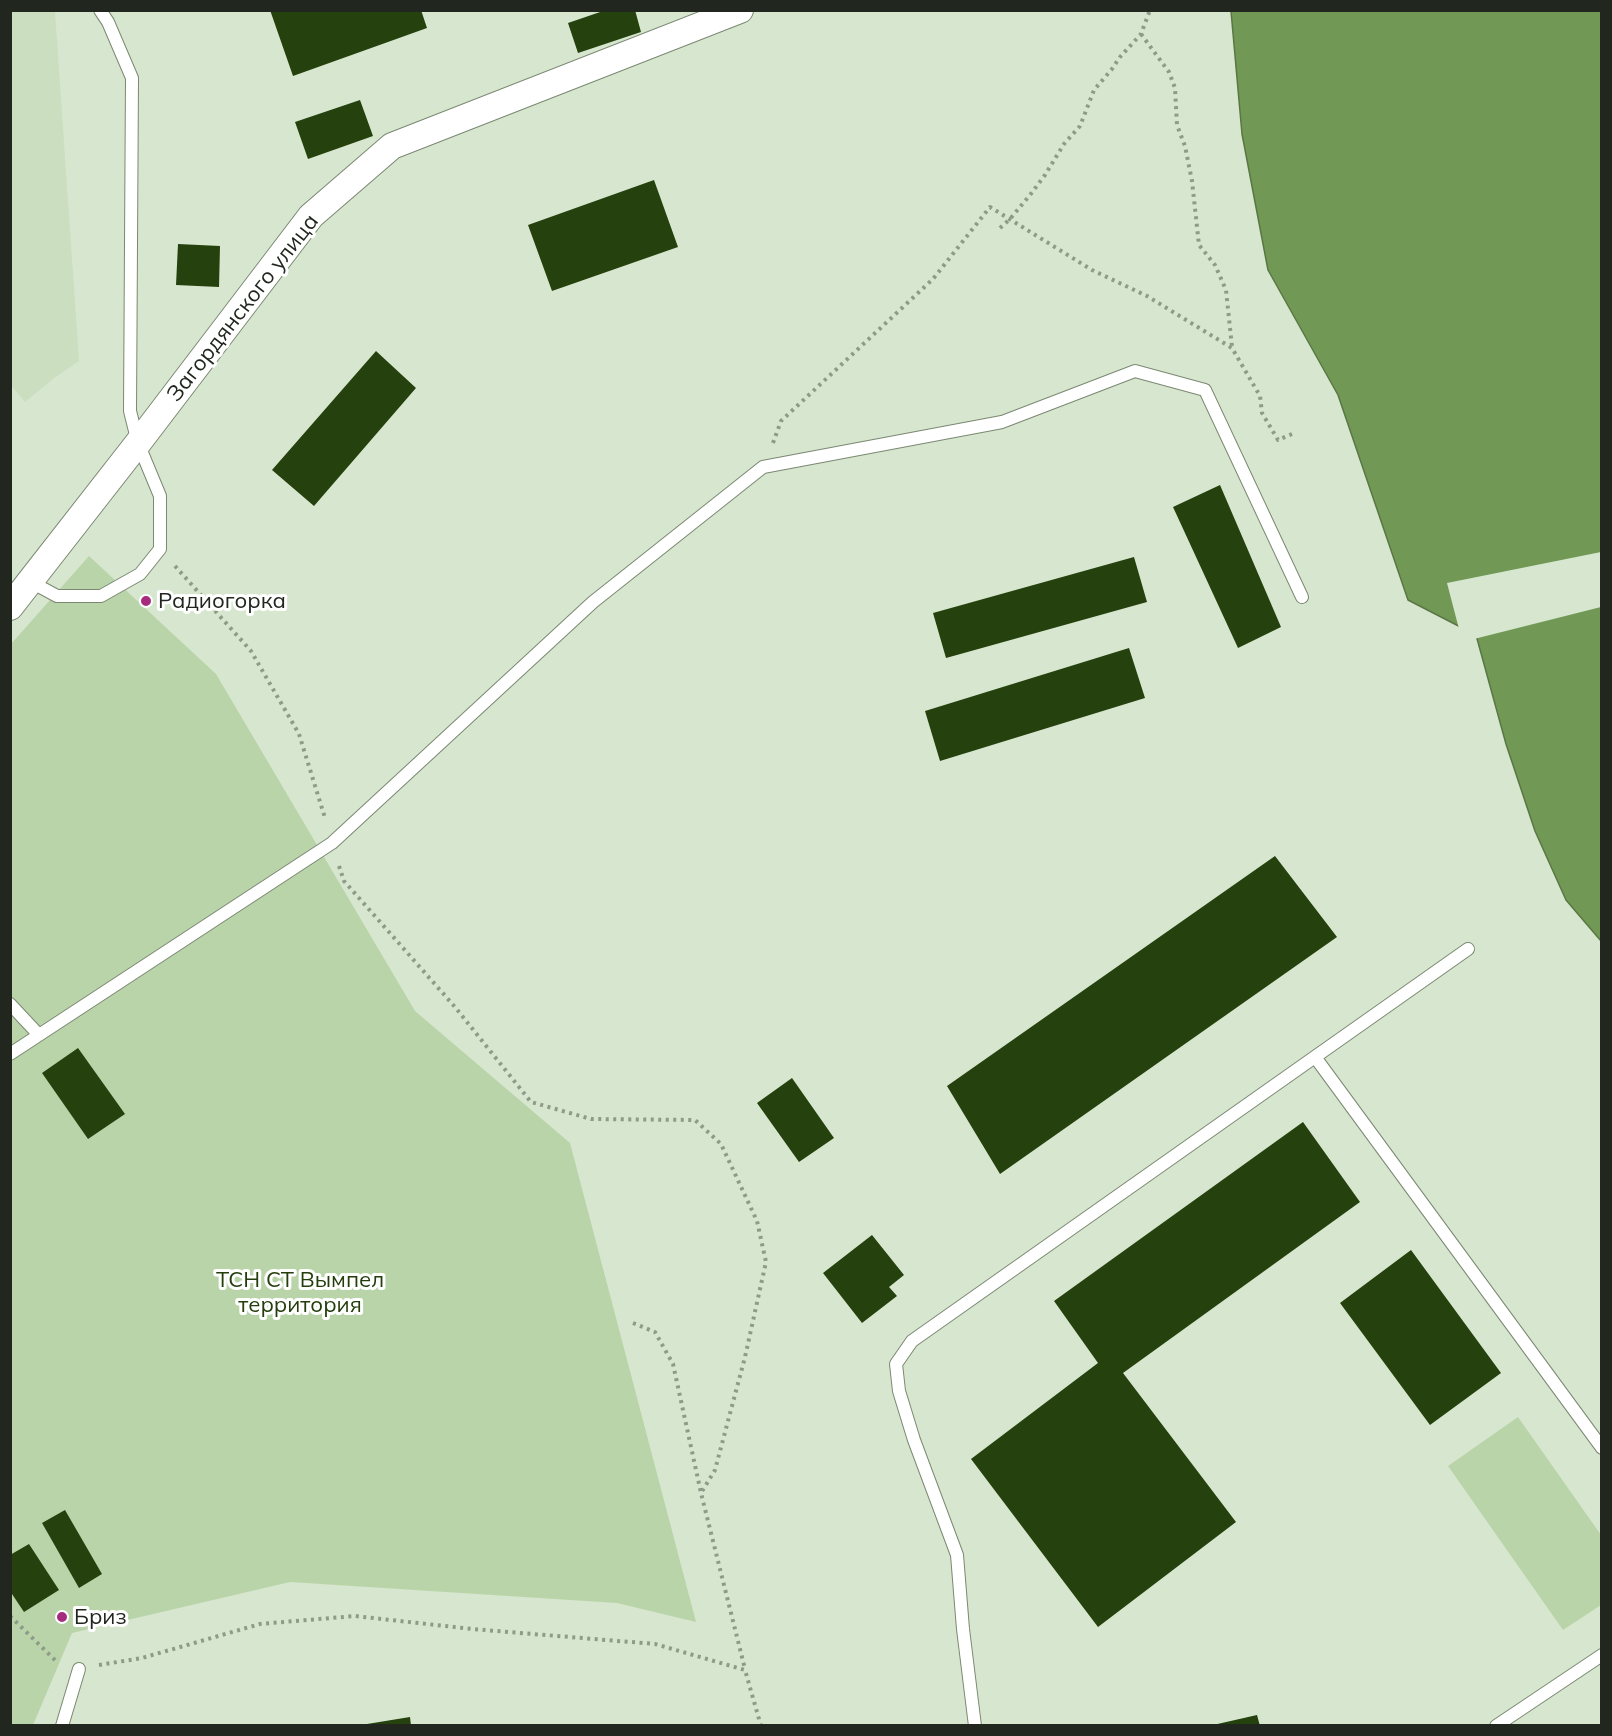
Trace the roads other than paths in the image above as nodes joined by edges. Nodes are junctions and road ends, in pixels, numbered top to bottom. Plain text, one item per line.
1 (100, 10) edge
2 (740, 10) edge
3 (138, 443) junction
4 (31, 582) junction
5 (1302, 597) dead end
6 (10, 607) edge
7 (1468, 949) dead end
8 (10, 1004) edge
9 (39, 1035) junction
10 (10, 1053) edge
11 (1315, 1057) junction
12 (1602, 1448) edge
13 (1602, 1655) edge
14 (79, 1669) road end
15 (62, 1725) edge
16 (975, 1725) edge
17 (1496, 1725) edge

1 - 3 lane
2 - 3 street, Загордянского улица
3 - 4 street, Загордянского улица
3 - 4 lane
4 - 6 street, Загордянского улица
5 - 9 lane
7 - 11 lane
8 - 9 lane
9 - 10 lane
11 - 12 lane
11 - 16 lane
13 - 17 lane
14 - 15 lane

